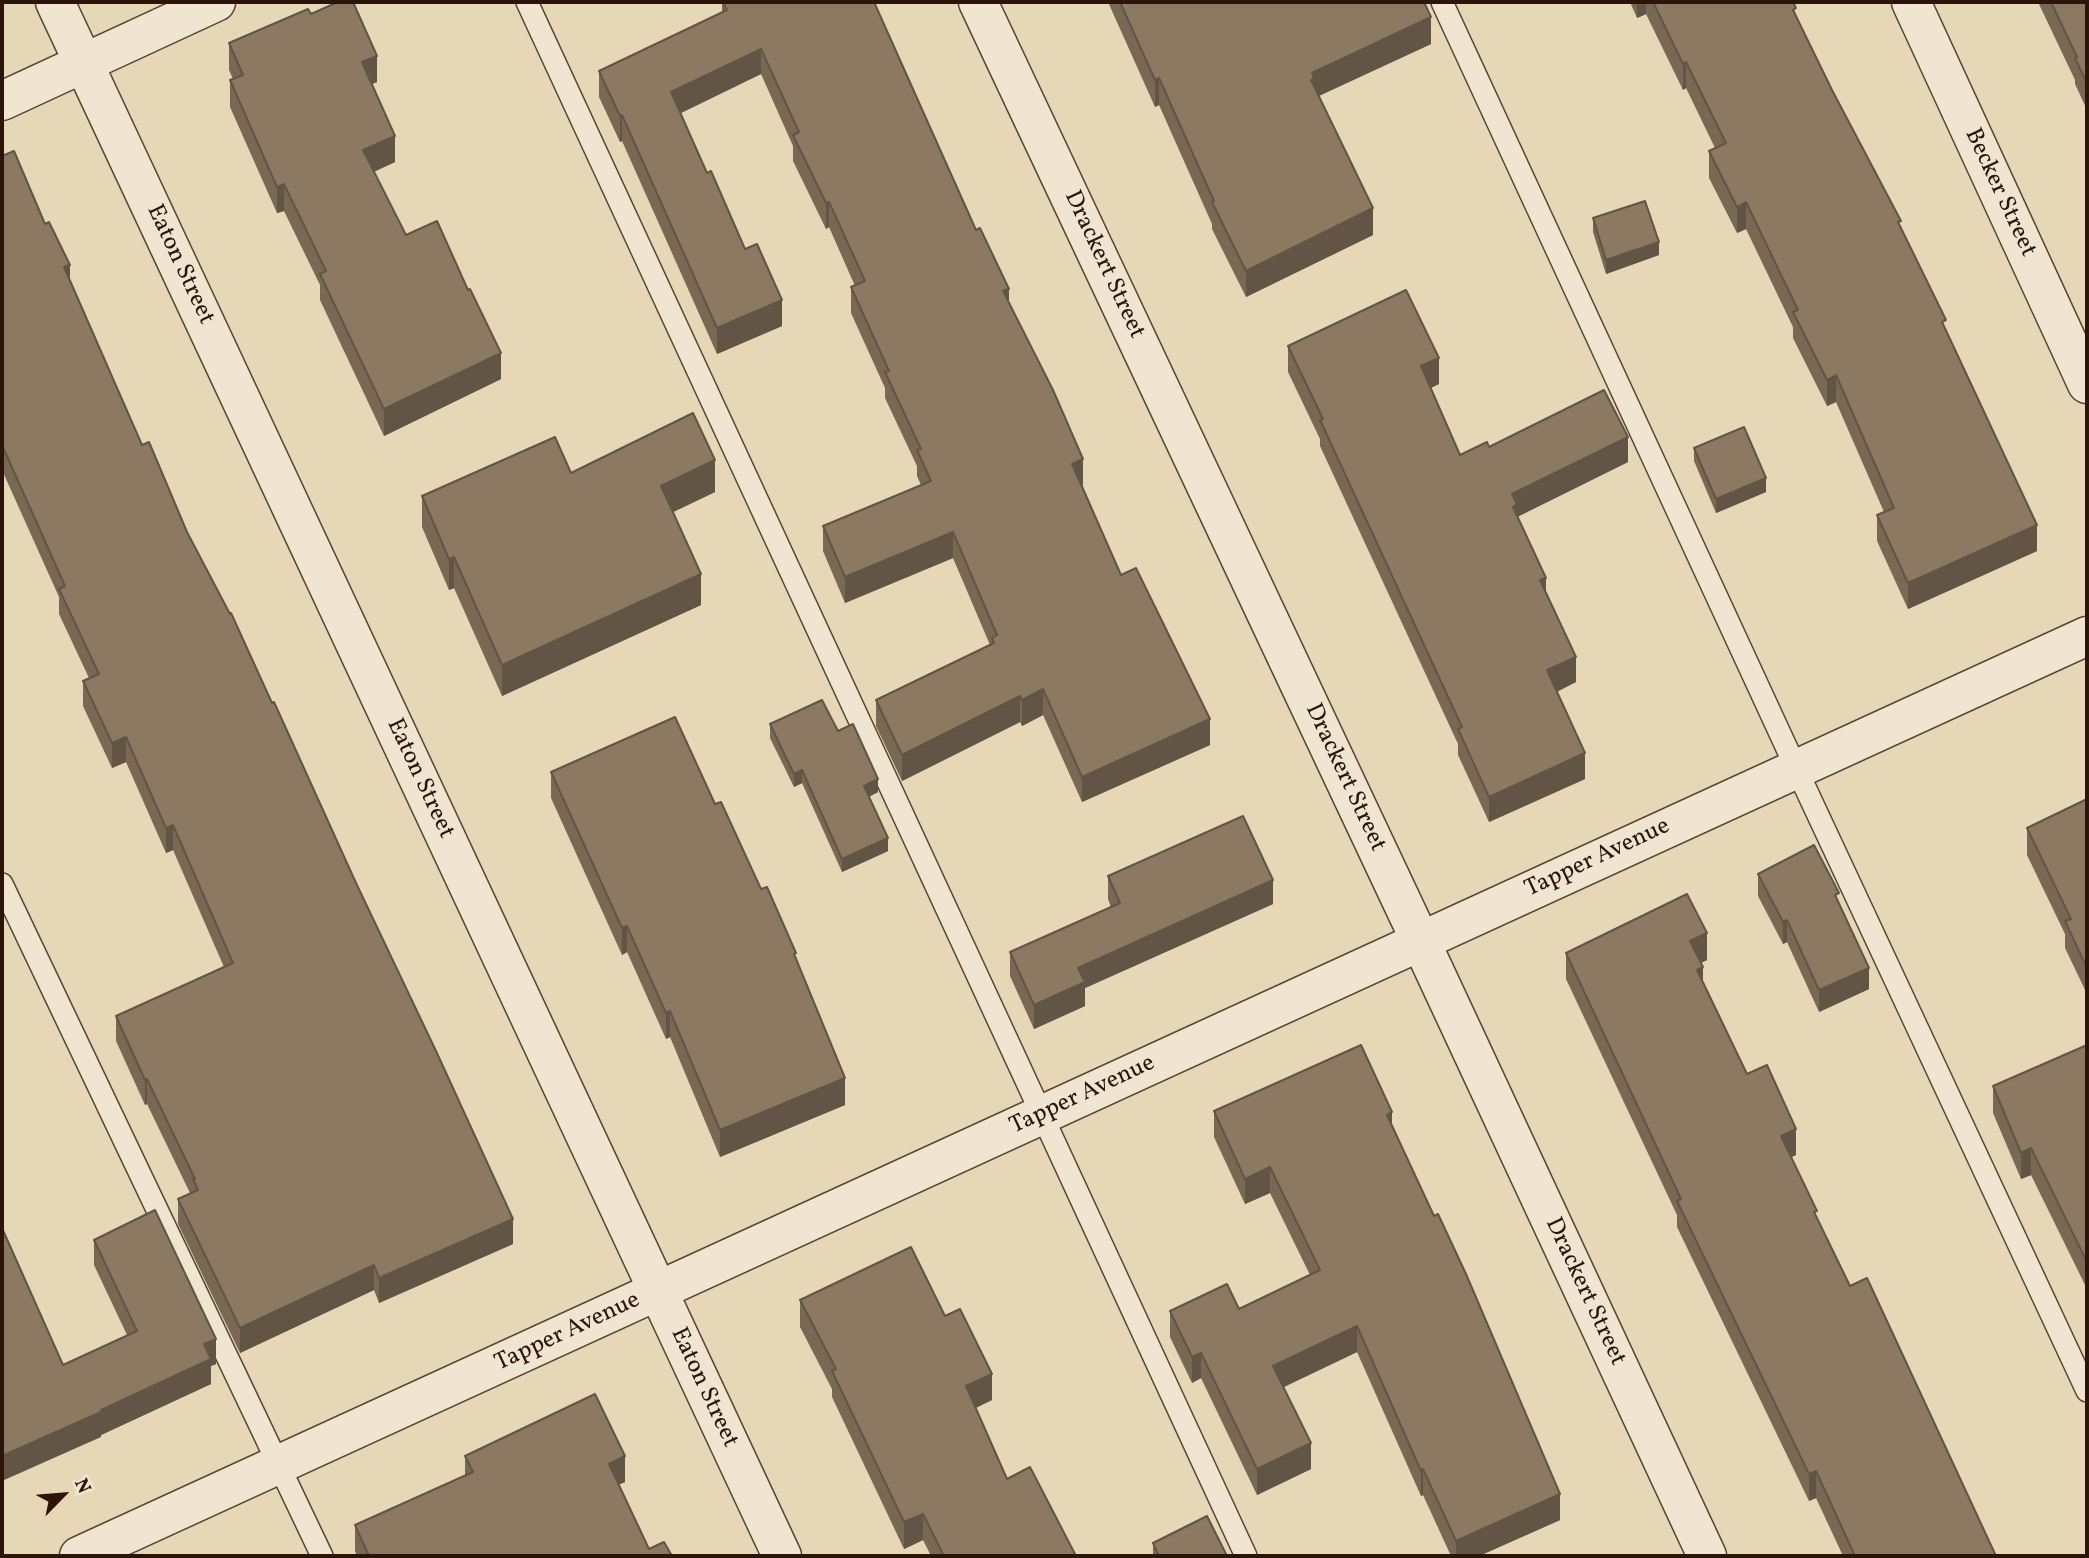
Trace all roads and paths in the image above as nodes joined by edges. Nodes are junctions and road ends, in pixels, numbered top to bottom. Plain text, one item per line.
1 (55, 2) edge
2 (216, 2) edge
3 (527, 2) edge
4 (978, 2) edge
5 (1442, 2) edge
6 (1911, 2) edge
7 (84, 64) junction
8 (2, 102) edge
9 (2087, 384) edge
10 (2087, 635) edge
11 (1796, 768) junction
12 (2, 884) edge
13 (1420, 940) junction
14 (1041, 1116) junction
15 (658, 1292) junction
16 (2087, 1391) edge
17 (279, 1465) junction
18 (79, 1556) edge
19 (322, 1556) edge
20 (782, 1556) edge
21 (1245, 1556) edge
22 (1707, 1556) edge

1 - 7 street, Eaton Street
2 - 7 street
3 - 14 lane
4 - 13 street, Drackert Street
5 - 11 lane
6 - 9 street, Becker Street
7 - 8 street
7 - 15 street, Eaton Street
10 - 11 street, Tapper Avenue
11 - 13 street, Tapper Avenue
11 - 16 lane
12 - 17 lane
13 - 14 street, Tapper Avenue
13 - 22 street, Drackert Street
14 - 15 street, Tapper Avenue
14 - 21 lane
15 - 17 street, Tapper Avenue
15 - 20 street, Eaton Street
17 - 18 street, Tapper Avenue
17 - 19 lane

